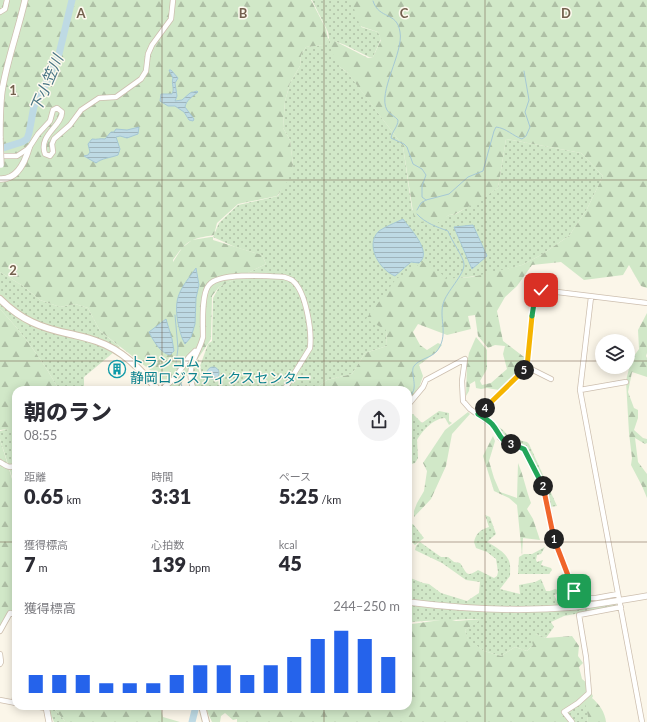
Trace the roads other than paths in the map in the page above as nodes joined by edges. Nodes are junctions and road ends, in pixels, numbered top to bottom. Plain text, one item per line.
1 (7, 0) edge
2 (25, 0) edge
3 (173, 0) edge
4 (0, 12) edge
5 (0, 138) edge
6 (30, 148) junction
7 (0, 156) edge
8 (0, 165) edge
9 (0, 169) edge
10 (0, 179) edge
11 (591, 297) junction
12 (0, 299) edge
13 (647, 303) edge
14 (198, 349) junction
15 (527, 367) junction
16 (551, 379) dead end
17 (626, 382) dead end
18 (154, 386) edge
19 (166, 386) edge
20 (192, 386) edge
21 (286, 386) edge
22 (580, 390) junction
23 (412, 400) edge
24 (478, 414) junction
25 (0, 462) edge
26 (12, 467) edge
27 (618, 594) junction
28 (647, 596) edge
29 (620, 600) junction
30 (412, 602) edge
31 (621, 607) junction
32 (12, 614) edge
33 (0, 631) edge
34 (0, 654) edge
35 (0, 664) edge
36 (0, 700) edge
37 (12, 702) edge
38 (47, 710) edge
39 (203, 710) edge
40 (49, 722) edge
41 (206, 722) edge
42 (572, 722) edge
43 (642, 722) edge

1 - 4 street
2 - 5 street
3 - 6 street
5 - 8 street, bridge
6 - 7 street
6 - 10 street
8 - 9 street
11 - 13 street
11 - 15 street
11 - 22 street
12 - 18 main road
14 - 19 street
14 - 20 street
14 - 21 street
15 - 16 street
15 - 24 street
17 - 22 street
22 - 27 street
23 - 24 street
24 - 27 street
25 - 26 street
27 - 29 street
28 - 29 street
29 - 30 street
29 - 31 street
31 - 42 street
31 - 43 street
32 - 33 street
34 - 35 street
36 - 37 street
38 - 40 street
39 - 41 main road

